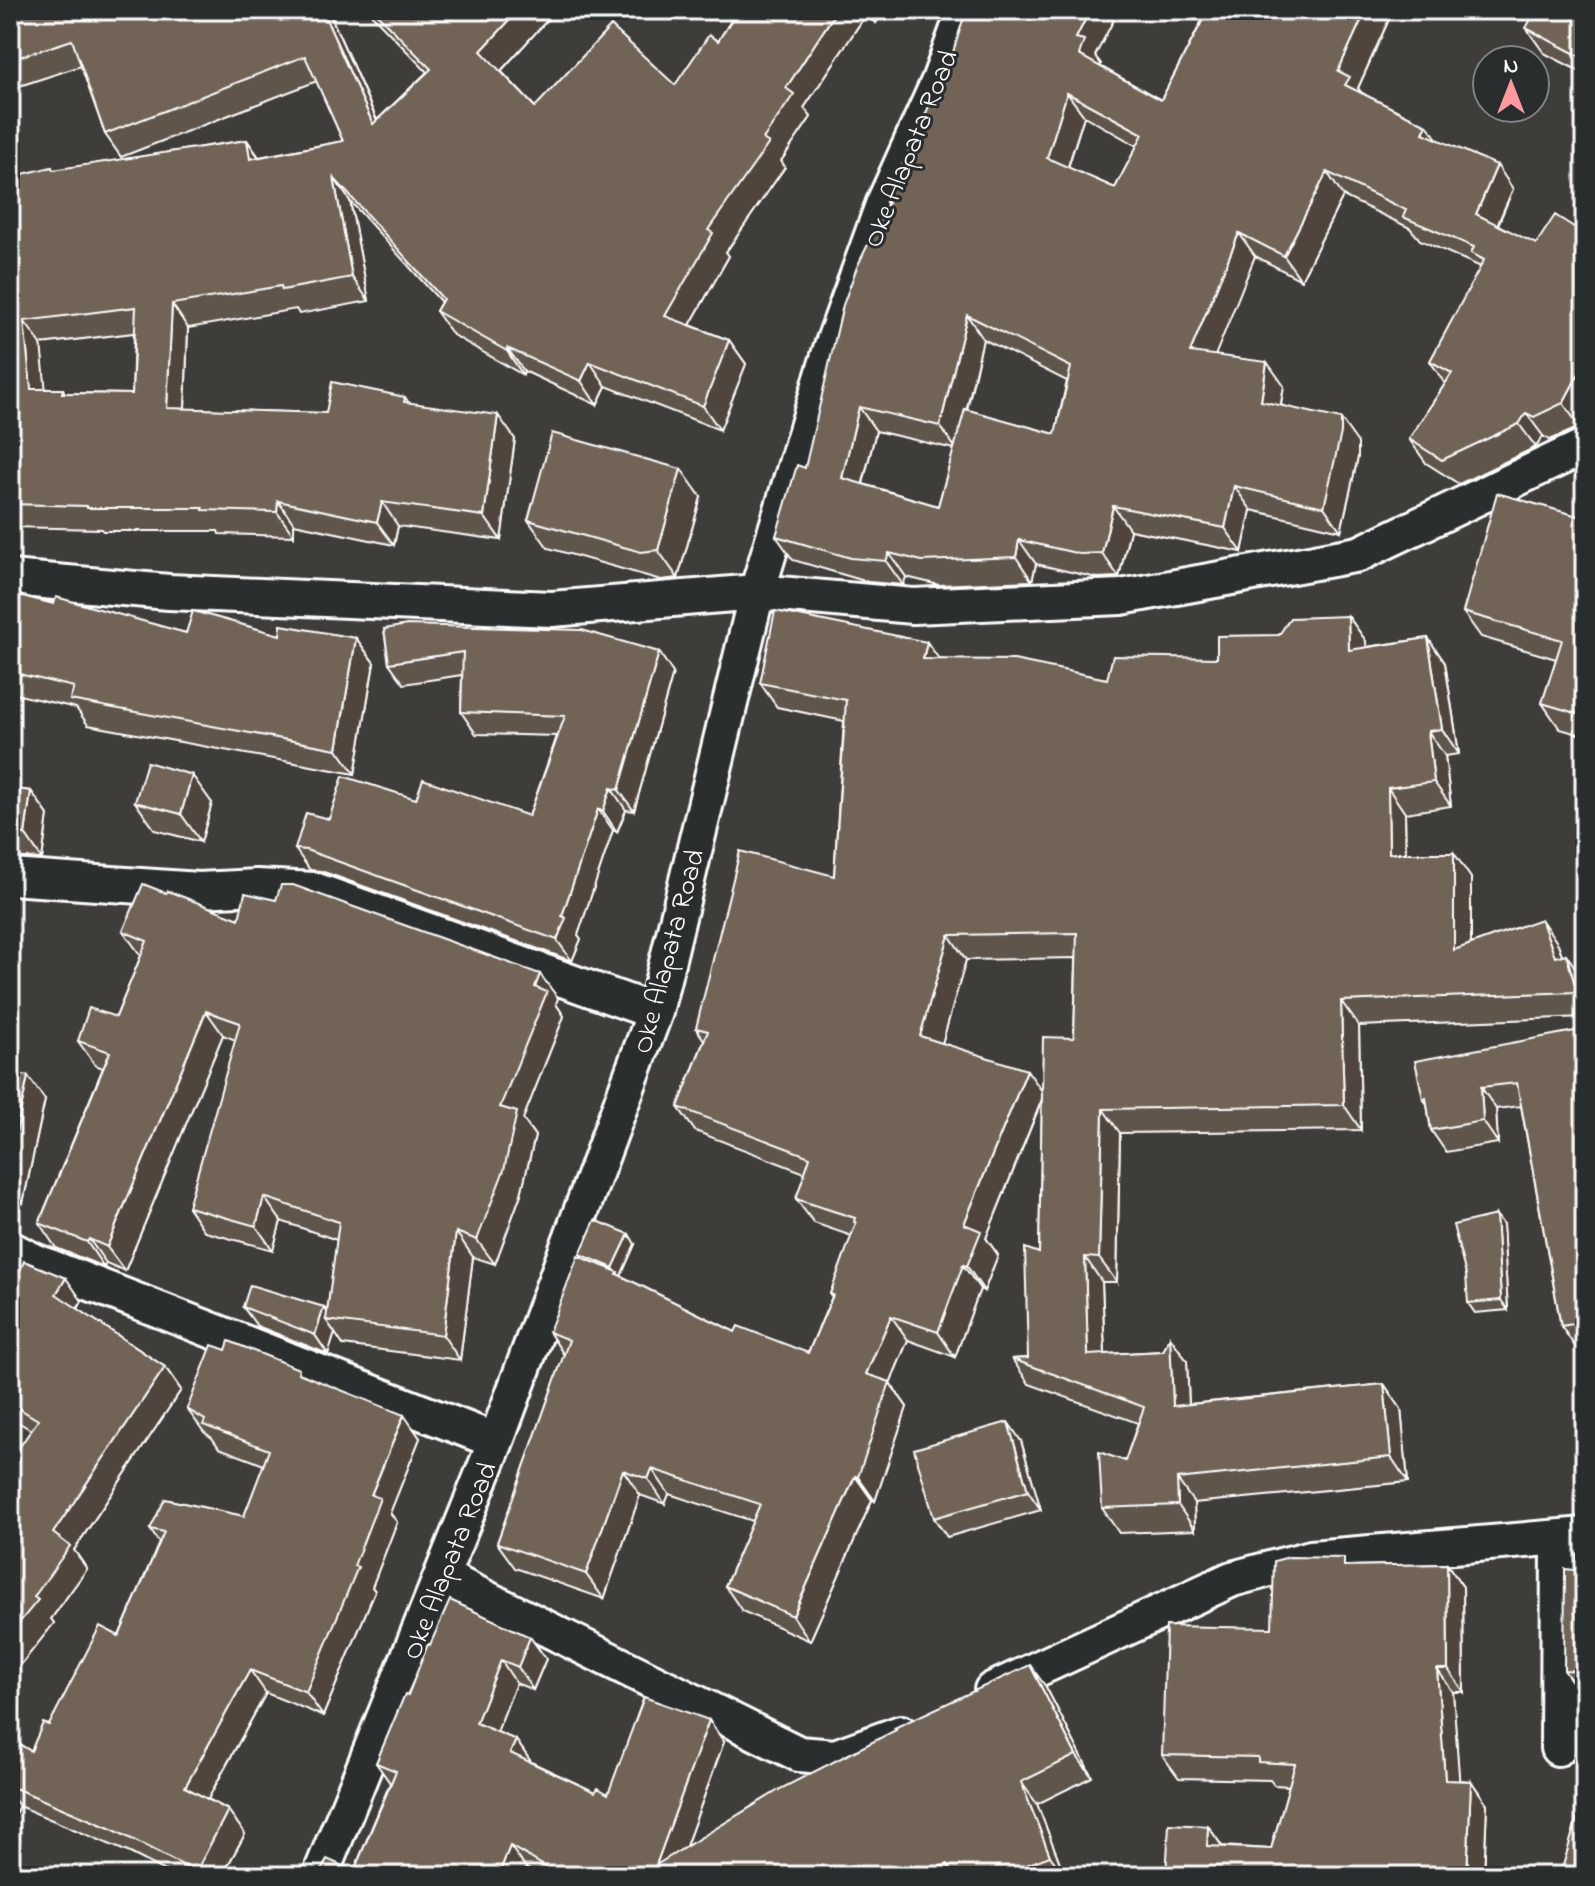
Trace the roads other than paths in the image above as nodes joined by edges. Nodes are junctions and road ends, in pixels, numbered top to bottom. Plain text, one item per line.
1 (965, 10) edge
2 (1585, 446) edge
3 (10, 578) edge
4 (757, 592) junction
5 (10, 877) edge
6 (655, 1012) junction
7 (10, 1249) edge
8 (496, 1441) junction
9 (1572, 1537) edge
10 (443, 1577) junction
11 (1558, 1748) dead end
12 (320, 1876) edge

1 - 4 street, Oke Alapata Road
2 - 4 street
3 - 4 street
4 - 6 street, Oke Alapata Road
5 - 6 street
6 - 8 street, Oke Alapata Road
7 - 8 street
8 - 10 street, Oke Alapata Road
9 - 10 street
9 - 11 street
10 - 12 street, Oke Alapata Road

